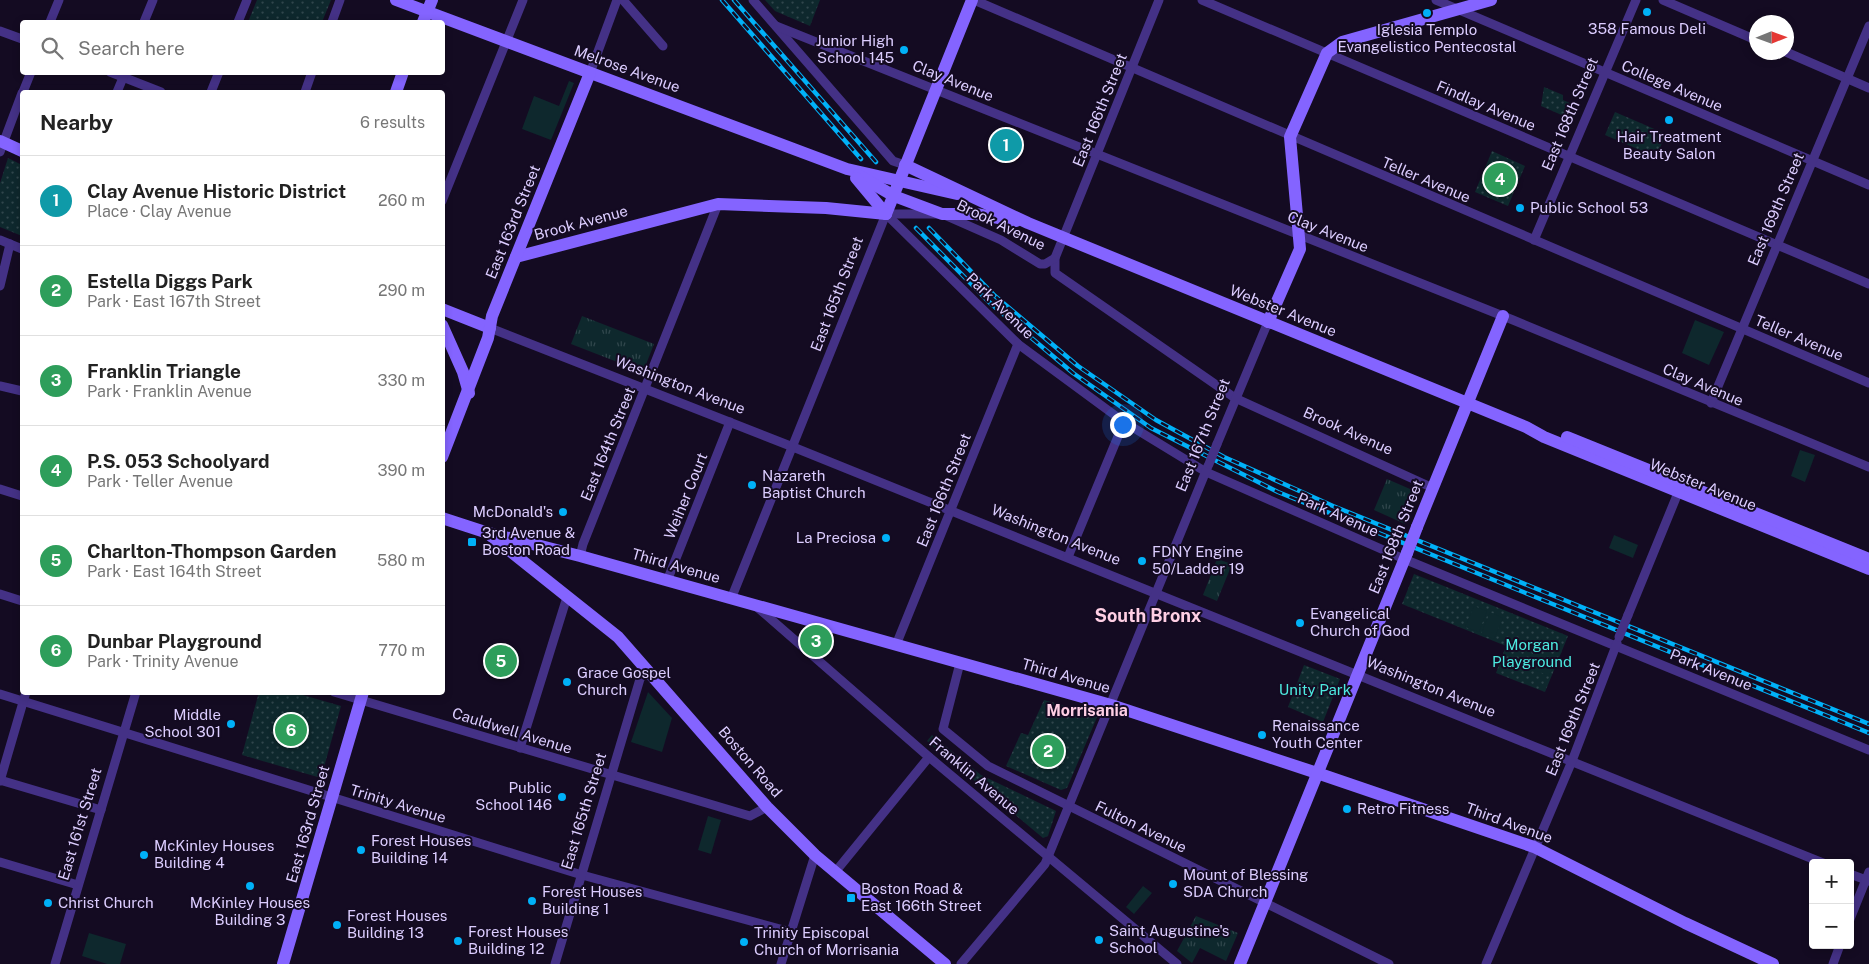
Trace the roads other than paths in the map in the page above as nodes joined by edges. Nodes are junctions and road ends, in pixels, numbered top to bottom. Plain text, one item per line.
1 (59, 0) edge
2 (153, 0) edge
3 (247, 0) edge
4 (340, 0) edge
5 (396, 0) edge
6 (523, 0) edge
7 (617, 0) edge
8 (623, 0) edge
9 (753, 0) edge
10 (973, 0) edge
11 (1159, 0) edge
12 (1202, 0) edge
13 (1436, 0) edge
14 (1491, 0) edge
15 (1636, 0) edge
16 (1663, 0) edge
17 (1458, 9) junction
18 (427, 11) edge
19 (51, 20) edge
20 (145, 20) edge
21 (239, 20) edge
22 (333, 20) edge
23 (776, 26) junction
24 (1869, 26) edge
25 (0, 30) edge
26 (1749, 37) edge
27 (20, 38) edge
28 (506, 42) junction
29 (663, 46) dead end
30 (1326, 52) junction
31 (1794, 55) edge
32 (1131, 69) junction
33 (1605, 72) junction
34 (590, 73) junction
35 (30, 75) edge
36 (124, 75) edge
37 (218, 75) edge
38 (311, 75) edge
39 (402, 75) edge
40 (1847, 78) junction
41 (1869, 88) edge
42 (936, 89) junction
43 (24, 90) edge
44 (118, 90) edge
45 (158, 90) edge
46 (212, 90) edge
47 (305, 90) edge
48 (397, 90) edge
49 (20, 100) edge
50 (1290, 137) junction
51 (1, 145) edge
52 (20, 150) edge
53 (1097, 154) junction
54 (1570, 156) junction
55 (1812, 160) junction
56 (905, 165) junction
57 (847, 169) junction
58 (900, 180) junction
59 (1869, 185) edge
60 (445, 194) edge
61 (894, 196) junction
62 (976, 198) junction
63 (718, 204) junction
64 (886, 214) junction
65 (942, 214) junction
66 (1028, 223) junction
67 (1300, 235) junction
68 (1063, 238) junction
69 (0, 240) edge
70 (1534, 240) junction
71 (10, 244) junction
72 (1776, 244) junction
73 (20, 248) edge
74 (516, 257) junction
75 (1055, 258) junction
76 (1869, 284) edge
77 (0, 286) edge
78 (445, 310) edge
79 (1503, 316) junction
80 (1268, 322) junction
81 (490, 328) junction
82 (1740, 328) junction
83 (445, 331) edge
84 (1018, 344) junction
85 (1869, 383) edge
86 (0, 386) edge
87 (646, 390) junction
88 (20, 391) edge
89 (469, 393) junction
90 (1236, 398) junction
91 (1467, 403) junction
92 (1711, 403) junction
93 (730, 422) junction
94 (1124, 422) junction
95 (793, 447) junction
96 (445, 450) edge
97 (1869, 467) edge
98 (1207, 468) junction
99 (1433, 488) junction
100 (1680, 488) junction
101 (0, 489) edge
102 (20, 495) edge
103 (951, 511) junction
104 (445, 519) edge
105 (485, 532) junction
106 (529, 544) junction
107 (580, 556) junction
108 (1405, 556) junction
109 (1068, 557) junction
110 (1869, 559) edge
111 (1869, 569) edge
112 (538, 574) junction
113 (667, 581) junction
114 (1156, 593) junction
115 (0, 594) edge
116 (567, 597) junction
117 (731, 598) junction
118 (20, 600) edge
119 (757, 607) junction
120 (896, 645) junction
121 (1616, 646) junction
122 (960, 663) junction
123 (647, 669) junction
124 (1357, 675) junction
125 (0, 694) edge
126 (135, 695) edge
127 (362, 696) edge
128 (25, 697) edge
129 (1111, 705) junction
130 (124, 734) junction
131 (520, 748) junction
132 (1869, 750) edge
133 (929, 757) junction
134 (1572, 761) junction
135 (1317, 773) junction
136 (611, 776) junction
137 (0, 780) edge
138 (332, 798) junction
139 (767, 807) junction
140 (1068, 807) junction
141 (101, 810) junction
142 (1534, 847) junction
143 (815, 855) junction
144 (1049, 856) junction
145 (1813, 859) edge
146 (0, 862) edge
147 (836, 871) junction
148 (582, 874) junction
149 (1854, 875) edge
150 (1868, 878) edge
151 (78, 885) junction
152 (1264, 903) junction
153 (1854, 910) edge
154 (791, 932) junction
155 (1839, 949) edge
156 (55, 964) edge
157 (283, 964) edge
158 (555, 964) edge
159 (781, 964) edge
160 (945, 964) edge
161 (961, 964) edge
162 (1177, 964) edge
163 (1240, 964) edge
164 (1389, 964) edge
165 (1486, 964) edge
166 (1773, 964) edge
167 (1833, 964) edge

1 - 19 street
2 - 20 street
3 - 21 street
4 - 22 street
5 - 18 main road, Melrose Avenue
6 - 28 street
7 - 34 street, East 163rd Street
8 - 29 street
9 - 23 street
10 - 32 street, Teller Avenue
10 - 42 main road, East 165th Street
11 - 32 street, East 166th Street
12 - 30 street, Findlay Avenue
13 - 17 street, College Avenue
14 - 17 main road
15 - 33 street, East 168th Street
16 - 26 street
17 - 30 main road
17 - 33 street, College Avenue
18 - 28 main road, Melrose Avenue
23 - 42 street, Clay Avenue
23 - 56 street
24 - 40 street, East 169th Street
25 - 27 street
28 - 34 main road, Melrose Avenue
28 - 60 street
30 - 50 main road, East 167th Street
30 - 54 street, Findlay Avenue
31 - 40 street
32 - 50 street, Teller Avenue
32 - 53 street, East 166th Street
33 - 54 street, East 168th Street
33 - 55 street, College Avenue
34 - 57 main road, Melrose Avenue
34 - 74 main road, East 163rd Street
35 - 43 street
36 - 44 street
36 - 45 street
37 - 46 street
38 - 47 street
39 - 48 main road
40 - 41 street
40 - 55 street, East 169th Street
42 - 53 street, Clay Avenue
42 - 56 main road, East 165th Street
49 - 51 street
50 - 67 main road, East 167th Street
50 - 70 street, Teller Avenue
51 - 52 main road
53 - 67 street, Clay Avenue
53 - 68 street, East 166th Street
54 - 70 street, East 168th Street
54 - 72 street, Findlay Avenue
55 - 59 street, College Avenue
55 - 72 street, East 169th Street
56 - 58 main road, East 165th Street
56 - 62 main road, Webster Avenue
57 - 58 main road, Melrose Avenue
57 - 61 main road, Melrose Avenue
57 - 64 main road
58 - 61 main road, East 165th Street
58 - 62 main road, Webster Avenue
61 - 64 main road, East 165th Street
61 - 65 main road, Webster Avenue
62 - 66 main road, Webster Avenue
63 - 64 main road, Brook Avenue
63 - 74 main road, Brook Avenue
63 - 87 street, East 164th Street
64 - 65 street, Brook Avenue
64 - 84 street, Park Avenue
64 - 95 street, East 165th Street
65 - 66 main road, Webster Avenue
65 - 75 street, Brook Avenue
66 - 68 main road, Webster Avenue
67 - 79 street, Clay Avenue
67 - 80 main road, East 167th Street
68 - 75 street, East 166th Street
68 - 80 main road, Webster Avenue
69 - 71 street
70 - 82 street, Teller Avenue
71 - 73 street
71 - 77 street
72 - 76 street, Findlay Avenue
72 - 82 street, East 169th Street
74 - 81 main road, East 163rd Street
75 - 90 street, Brook Avenue
78 - 81 main road, Washington Avenue
79 - 91 main road, East 168th Street
79 - 92 street, Clay Avenue
80 - 90 street, East 167th Street
80 - 91 main road, Webster Avenue
81 - 87 street, Washington Avenue
81 - 89 main road, East 163rd Street
82 - 85 street, Teller Avenue
82 - 92 street, East 169th Street
83 - 89 main road
84 - 94 street, Park Avenue
84 - 103 street, East 166th Street
86 - 88 street
87 - 93 street, Washington Avenue
87 - 107 street, East 164th Street
89 - 96 main road, East 163rd Street
90 - 98 street, East 167th Street, bridge
90 - 99 street, Brook Avenue
91 - 99 main road, East 168th Street
91 - 100 main road, Webster Avenue
92 - 97 street, Clay Avenue
93 - 95 street, Washington Avenue
93 - 113 street, Weiher Court
94 - 98 street, Park Avenue
94 - 109 street
95 - 103 street, Washington Avenue
95 - 117 street, East 165th Street
98 - 108 street, Park Avenue
98 - 114 street, East 167th Street
99 - 108 main road, East 168th Street, bridge
100 - 110 main road, Webster Avenue
100 - 111 main road, Webster Avenue
100 - 121 street, East 169th Street, bridge
101 - 102 street
103 - 109 street, Washington Avenue
103 - 120 street, East 166th Street
104 - 105 main road, Third Avenue
105 - 106 main road, Third Avenue
105 - 112 main road, Boston Road
106 - 107 main road, Third Avenue
106 - 112 main road, Boston Road
107 - 113 main road, Third Avenue
108 - 121 street, Park Avenue
108 - 124 main road, East 168th Street
109 - 114 street, Washington Avenue
112 - 116 main road, Boston Road
113 - 117 main road, Third Avenue
114 - 124 street, Washington Avenue
114 - 129 street, East 167th Street
115 - 118 street
116 - 123 main road, Boston Road
116 - 131 street
117 - 119 main road, Third Avenue
119 - 120 main road, Third Avenue
119 - 133 street, Franklin Avenue
120 - 122 main road, Third Avenue
121 - 132 street, Park Avenue
121 - 134 street, East 169th Street
122 - 129 main road, Third Avenue
122 - 140 street, Fulton Avenue
123 - 136 street, East 165th Street
123 - 139 main road, Boston Road
124 - 134 street, Washington Avenue
124 - 135 main road, East 168th Street
125 - 128 street, Trinity Avenue
126 - 130 street, East 161st Street
127 - 131 street, Cauldwell Avenue
127 - 138 main road, East 163rd Street
128 - 130 street, Trinity Avenue
128 - 137 street
129 - 135 main road, Third Avenue
129 - 140 street, East 167th Street
130 - 138 street, Trinity Avenue
130 - 141 street, East 161st Street
131 - 136 street, Cauldwell Avenue
133 - 144 street, Franklin Avenue
133 - 147 street
134 - 142 street, East 169th Street
134 - 145 street, Washington Avenue
135 - 142 main road, Third Avenue
135 - 152 main road, East 168th Street
136 - 139 street, Cauldwell Avenue
136 - 148 street, East 165th Street
137 - 141 street
138 - 148 street, Trinity Avenue
138 - 157 main road, East 163rd Street
139 - 143 main road, Boston Road
140 - 144 street, East 167th Street
140 - 152 street, Fulton Avenue
141 - 151 street, East 161st Street
142 - 165 street, East 169th Street
142 - 166 main road, Third Avenue
143 - 147 main road, Boston Road
143 - 154 street
144 - 161 street, East 167th Street
144 - 162 street, Franklin Avenue
146 - 151 street
147 - 160 main road, Boston Road
148 - 154 street, Trinity Avenue
148 - 158 street, East 165th Street
149 - 150 street
150 - 153 street
151 - 156 street, East 161st Street
152 - 163 main road, East 168th Street
152 - 164 street, Fulton Avenue
154 - 159 street
155 - 167 street

